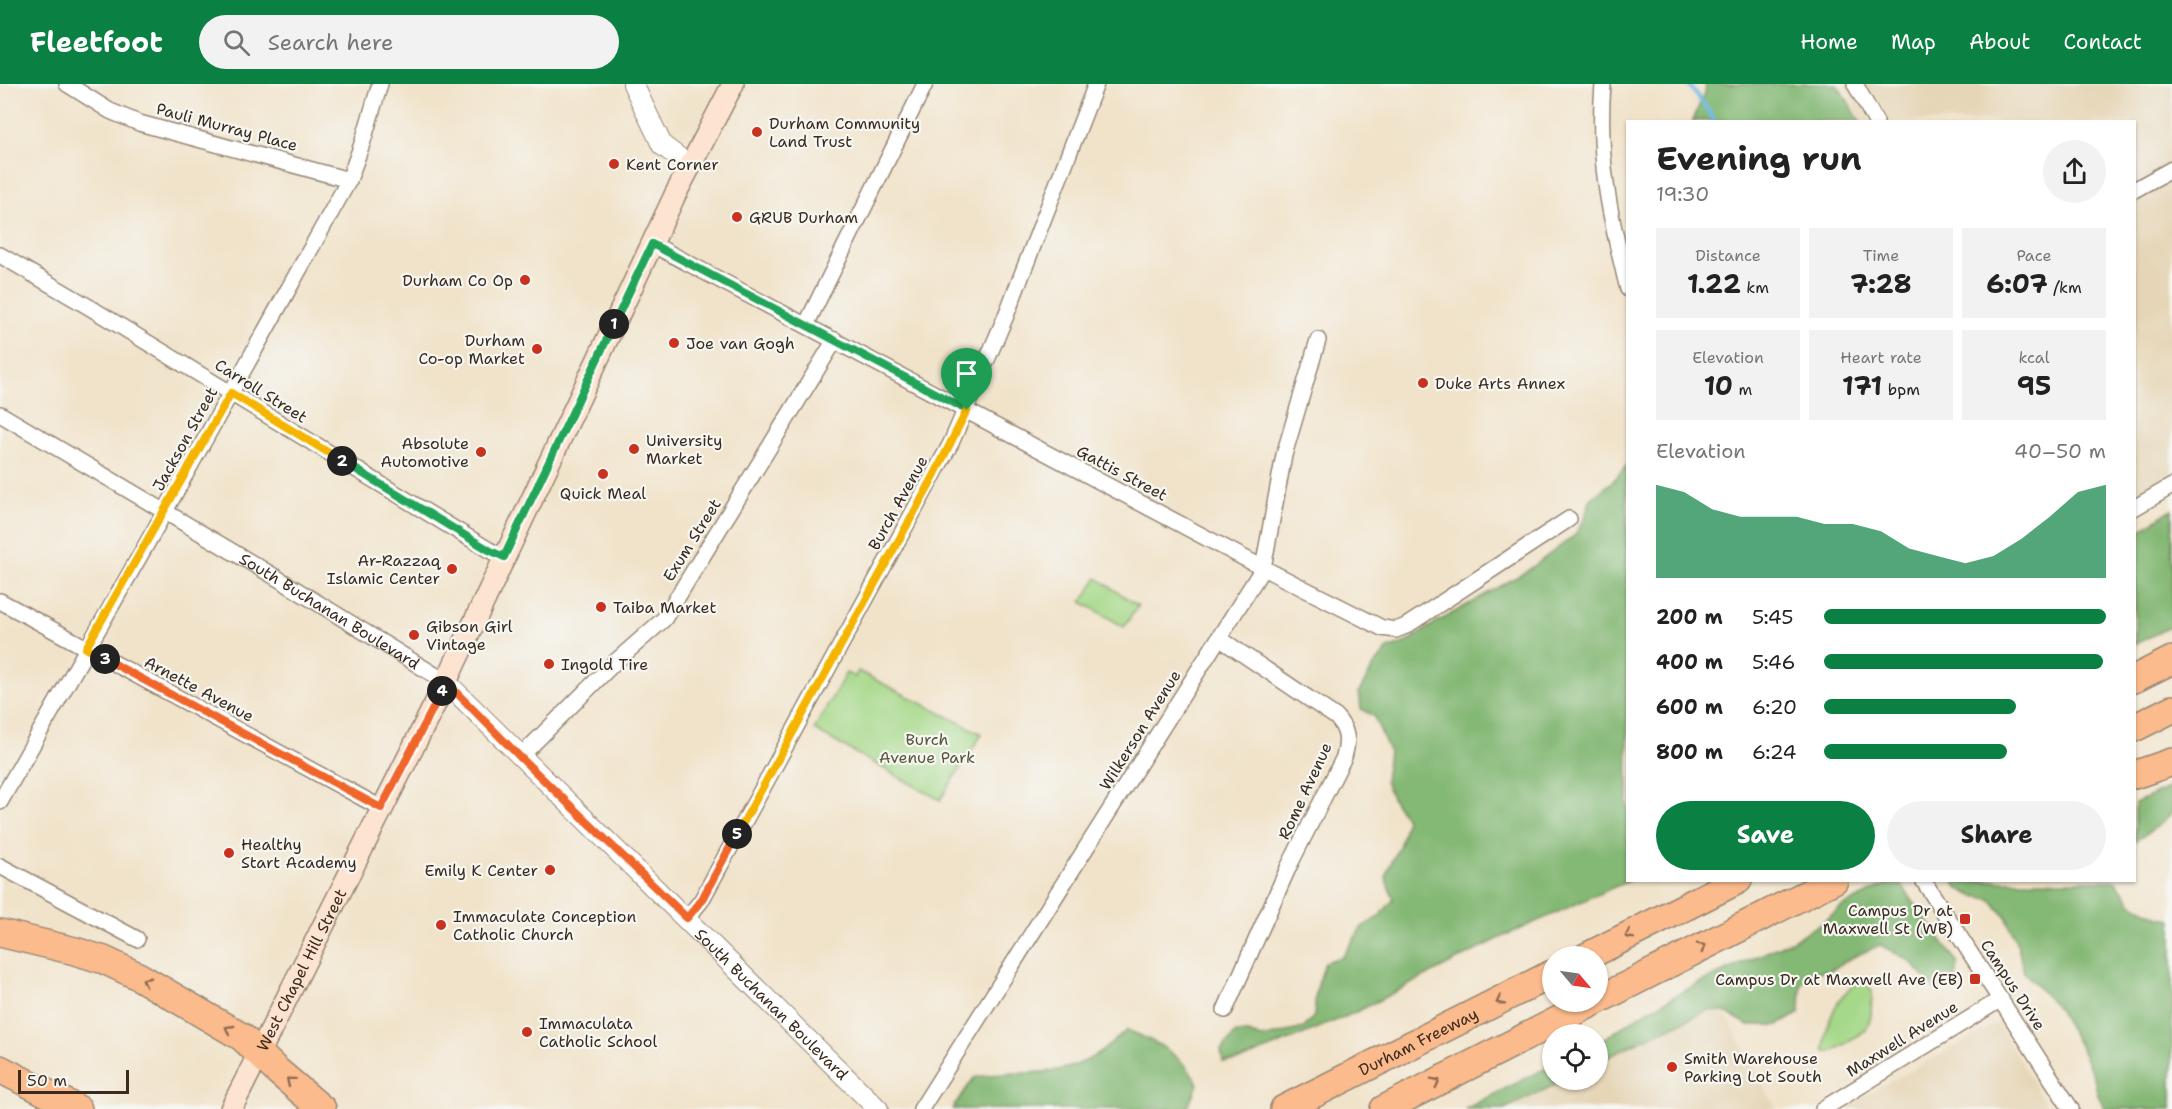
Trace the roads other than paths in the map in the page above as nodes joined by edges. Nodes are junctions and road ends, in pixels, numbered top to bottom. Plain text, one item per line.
1 (67, 84) edge
2 (380, 84) edge
3 (633, 84) edge
4 (733, 84) edge
5 (925, 84) edge
6 (1096, 84) edge
7 (1603, 84) edge
8 (1855, 84) edge
9 (1875, 120) edge
10 (690, 166) junction
11 (2172, 169) edge
12 (349, 180) junction
13 (2136, 189) edge
14 (652, 244) junction
15 (0, 255) edge
16 (1626, 281) edge
17 (806, 325) junction
18 (835, 340) junction
19 (1318, 340) dead end
20 (231, 393) junction
21 (967, 410) junction
22 (0, 414) edge
23 (2172, 486) edge
24 (2136, 507) edge
25 (165, 512) junction
26 (1569, 519) dead end
27 (504, 557) junction
28 (1263, 568) junction
29 (0, 601) edge
30 (1219, 638) junction
31 (86, 648) junction
32 (2172, 660) edge
33 (2136, 678) edge
34 (446, 682) junction
35 (2172, 709) edge
36 (2136, 727) edge
37 (520, 757) junction
38 (2172, 762) edge
39 (2136, 774) edge
40 (0, 802) edge
41 (381, 808) junction
42 (0, 866) edge
43 (1734, 882) edge
44 (1830, 882) edge
45 (1924, 882) edge
46 (687, 918) junction
47 (0, 933) edge
48 (136, 939) dead end
49 (1608, 946) edge
50 (1542, 979) edge
51 (1608, 995) edge
52 (2001, 999) junction
53 (1226, 1010) dead end
54 (1574, 1012) edge
55 (259, 1052) junction
56 (0, 1069) edge
57 (78, 1109) edge
58 (231, 1109) edge
59 (322, 1109) edge
60 (878, 1109) edge
61 (921, 1109) edge
62 (1284, 1109) edge
63 (1384, 1109) edge
64 (1823, 1109) edge
65 (2071, 1109) edge

1 - 12 street, Pauli Murray Place
2 - 12 street, Jackson Street
3 - 10 street
4 - 10 main road, West Chapel Hill Street
5 - 17 street
6 - 21 street, Burch Avenue
7 - 16 street
8 - 9 street
10 - 14 main road, West Chapel Hill Street
11 - 13 street
12 - 20 street, Jackson Street
14 - 17 street, Gattis Street
14 - 27 main road, West Chapel Hill Street
15 - 20 street, Carroll Street
17 - 18 street, Gattis Street
18 - 21 street, Gattis Street
18 - 37 street, Exum Street
19 - 28 street, Wilkerson Avenue
20 - 25 street, Jackson Street
20 - 27 street, Carroll Street
21 - 28 street, Gattis Street
21 - 46 street, Burch Avenue
22 - 25 street, South Buchanan Boulevard
23 - 24 street
25 - 31 street, Jackson Street
25 - 34 street, South Buchanan Boulevard
26 - 28 street, Gattis Street
27 - 34 main road, West Chapel Hill Street
28 - 30 street, Wilkerson Avenue
29 - 31 street, Arnette Avenue
30 - 53 street, Rome Avenue
30 - 61 street, Wilkerson Avenue
31 - 40 street, Jackson Street
31 - 41 street, Arnette Avenue
32 - 33 highway
34 - 37 street, South Buchanan Boulevard
34 - 41 main road, West Chapel Hill Street
35 - 36 highway
37 - 46 street, South Buchanan Boulevard
38 - 39 highway
41 - 55 main road, West Chapel Hill Street
42 - 48 street
43 -> 49 highway
51 -> 44 highway
45 - 52 street, Campus Drive
46 - 60 street, South Buchanan Boulevard
55 -> 47 highway
50 -> 62 highway, Durham Freeway
52 - 64 street, Maxwell Avenue
52 - 65 street, Campus Drive
63 -> 54 highway
55 - 58 main road, West Chapel Hill Street
59 -> 55 highway
56 - 57 highway

